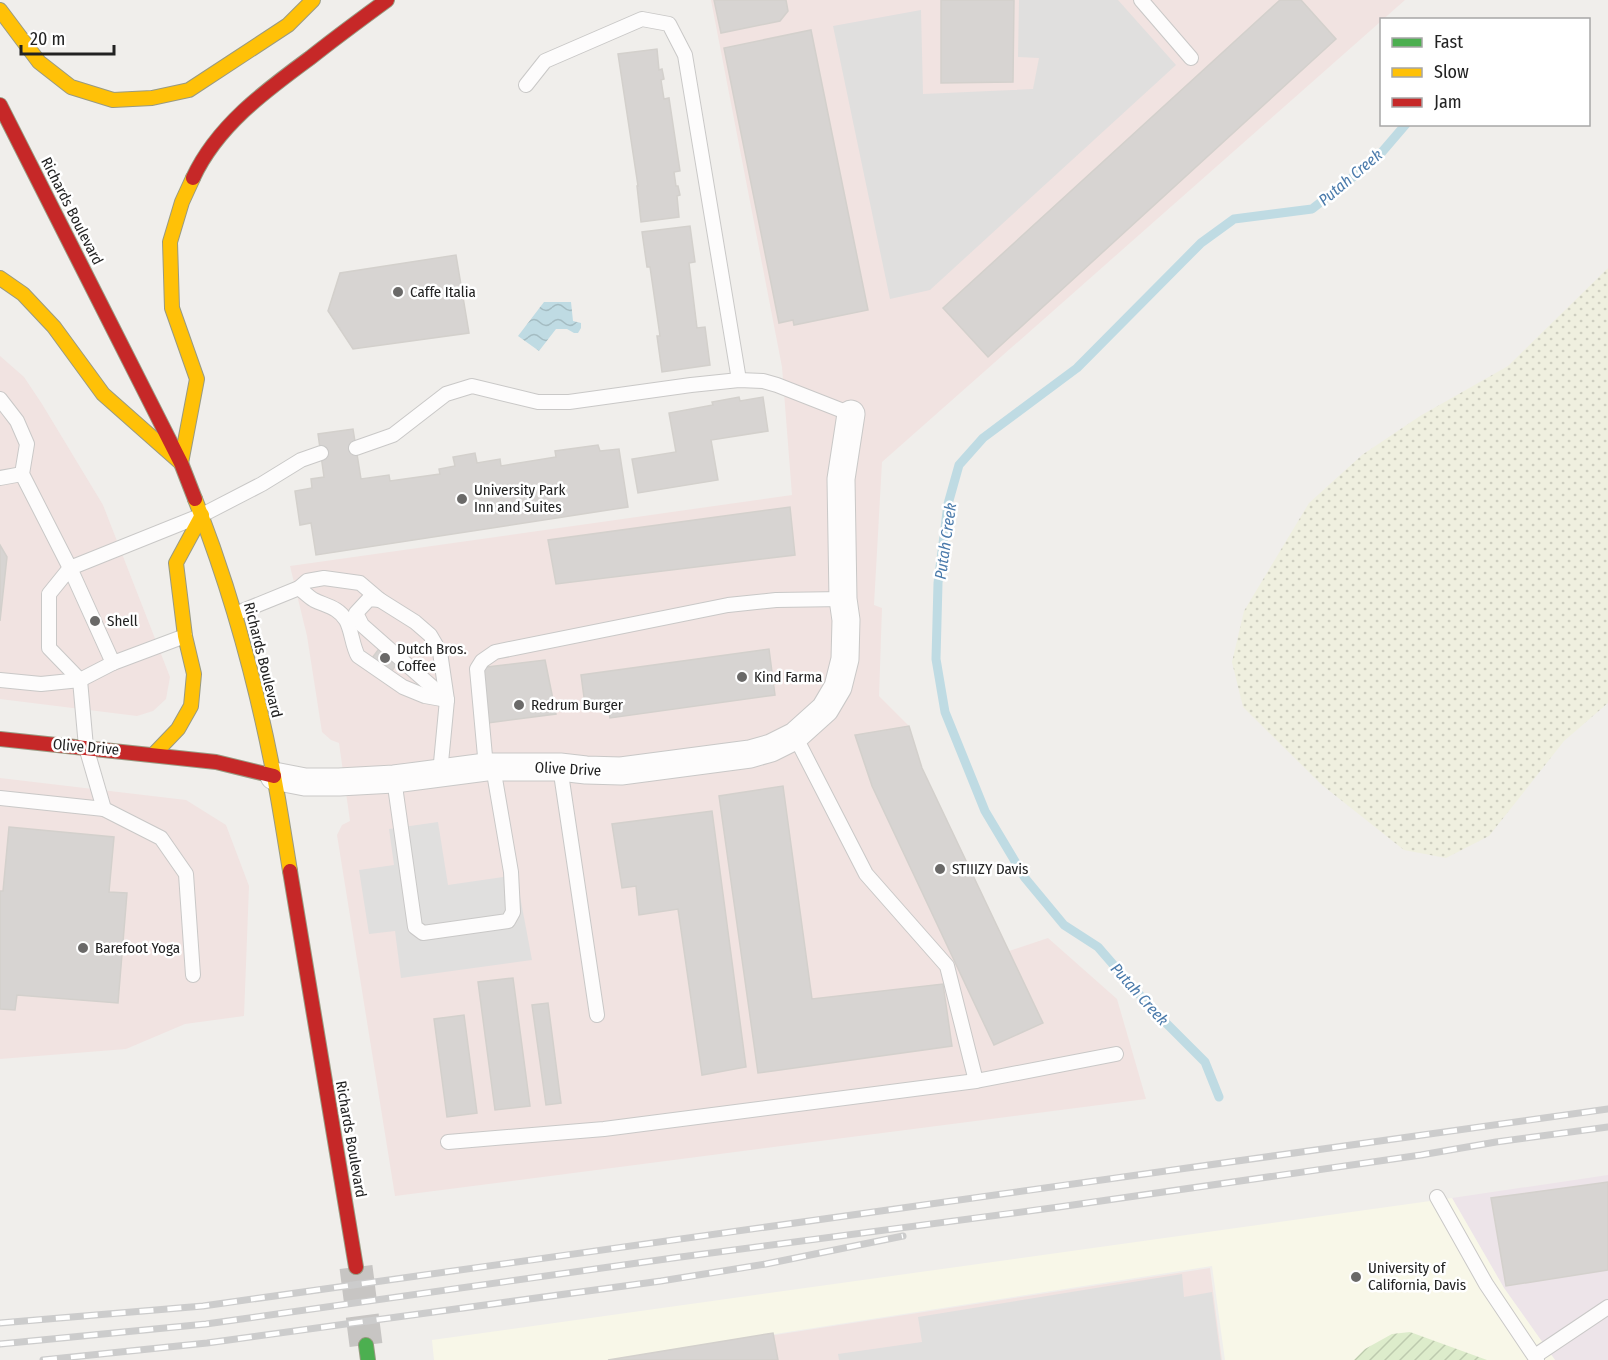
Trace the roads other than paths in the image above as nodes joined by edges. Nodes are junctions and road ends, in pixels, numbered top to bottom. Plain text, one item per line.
1 (313, 0) edge
2 (387, 0) edge
3 (1141, 0) edge
4 (0, 10) edge
5 (1191, 58) dead end
6 (526, 85) dead end
7 (0, 105) edge
8 (0, 278) edge
9 (739, 380) junction
10 (0, 399) edge
11 (851, 414) joint
12 (356, 448) dead end
13 (321, 453) dead end
14 (181, 463) junction
15 (22, 474) junction
16 (0, 478) edge
17 (202, 515) junction
18 (70, 568) junction
19 (299, 588) junction
20 (843, 599) junction
21 (380, 600) junction
22 (235, 614) junction
23 (184, 636) junction
24 (113, 663) junction
25 (0, 680) edge
26 (80, 680) junction
27 (447, 700) junction
28 (795, 736) junction
29 (0, 739) edge
30 (86, 747) junction
31 (154, 754) junction
32 (560, 766) junction
33 (490, 767) junction
34 (440, 773) junction
35 (274, 776) junction
36 (394, 779) junction
37 (0, 798) edge
38 (104, 809) junction
39 (193, 975) dead end
40 (597, 1015) dead end
41 (1116, 1054) dead end
42 (976, 1082) junction
43 (448, 1142) dead end
44 (1437, 1197) dead end
45 (356, 1267) tunnel mouth
46 (1608, 1307) edge
47 (366, 1345) tunnel mouth
48 (1536, 1358) edge
49 (368, 1360) edge

1 - 4 main road
2 - 14 main road
3 - 5 lane
6 - 9 lane
7 - 14 main road, Richards Boulevard
8 - 14 main road
9 - 11 lane
9 - 12 lane
10 - 15 lane
11 - 20 street, Olive Drive
13 - 17 lane
14 - 17 main road, Richards Boulevard
15 - 16 lane
15 - 18 lane
17 - 18 lane
17 - 22 main road, Richards Boulevard
17 - 23 main road
18 - 24 lane
18 - 26 lane
19 - 21 lane
19 - 22 lane
19 - 27 lane
20 - 28 street, Olive Drive
20 - 33 lane
21 - 27 lane
21 - 27 lane
22 - 35 main road, Richards Boulevard
23 - 24 lane
23 - 31 main road
24 - 26 lane
25 - 26 lane
26 - 30 lane
27 - 34 lane
28 - 32 street, Olive Drive
28 - 42 lane
29 - 30 main road, Olive Drive
30 - 31 main road, Olive Drive
30 - 38 lane
31 - 35 main road, Olive Drive
32 - 33 street, Olive Drive
32 - 40 lane
33 - 34 street, Olive Drive
33 - 36 lane
34 - 36 street, Olive Drive
35 - 36 street, Olive Drive
35 - 45 main road, Richards Boulevard
37 - 38 lane
38 - 39 lane
41 - 42 lane
42 - 43 lane
44 - 48 lane
46 - 48 lane
47 - 49 main road

